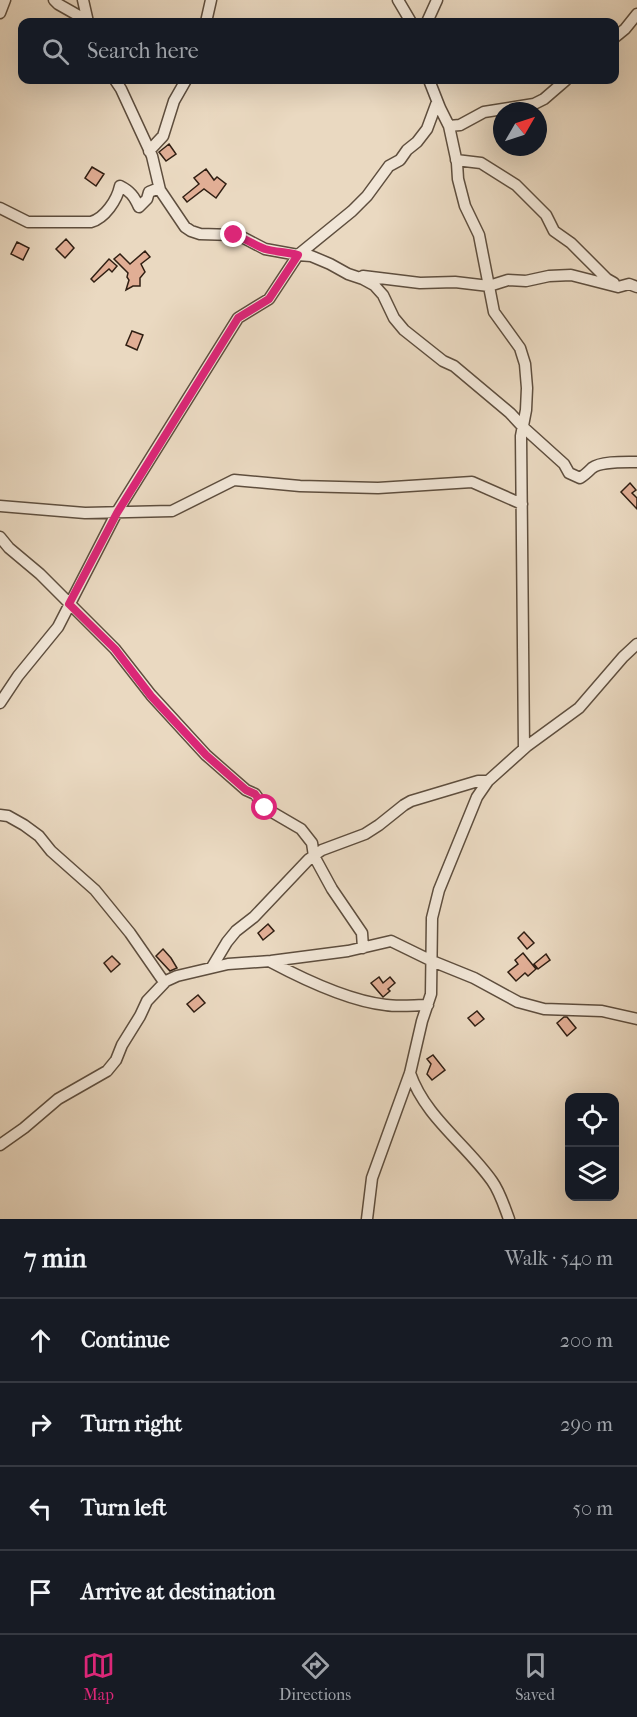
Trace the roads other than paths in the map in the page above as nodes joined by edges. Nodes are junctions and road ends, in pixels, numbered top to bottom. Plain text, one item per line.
1 (5, 0) edge
2 (54, 0) edge
3 (83, 0) edge
4 (211, 0) edge
5 (398, 0) edge
6 (436, 0) edge
7 (0, 13) edge
8 (637, 14) edge
9 (81, 18) edge
10 (87, 18) edge
11 (207, 18) edge
12 (409, 18) edge
13 (429, 18) edge
14 (619, 35) edge
15 (118, 84) edge
16 (184, 84) edge
17 (430, 84) edge
18 (561, 84) edge
19 (437, 102) junction
20 (449, 126) junction
21 (149, 151) junction
22 (456, 160) junction
23 (159, 188) junction
24 (0, 208) edge
25 (298, 255) junction
26 (348, 274) junction
27 (489, 286) junction
28 (618, 287) junction
29 (637, 288) edge
30 (523, 427) junction
31 (637, 462) edge
32 (522, 504) junction
33 (0, 506) edge
34 (117, 513) junction
35 (0, 537) edge
36 (69, 604) junction
37 (637, 644) edge
38 (0, 703) edge
39 (524, 748) junction
40 (488, 781) junction
41 (0, 815) edge
42 (314, 856) junction
43 (363, 948) junction
44 (432, 961) junction
45 (271, 962) junction
46 (212, 967) junction
47 (164, 982) junction
48 (428, 1005) junction
49 (637, 1019) edge
50 (410, 1073) junction
51 (0, 1145) edge
52 (367, 1219) edge
53 (509, 1219) edge

1 - 7 street
2 - 9 street
3 - 10 street
4 - 11 street
5 - 12 street
6 - 13 street
8 - 14 street
15 - 21 street
16 - 21 street
17 - 19 street
18 - 20 street
19 - 20 street
19 - 25 street
20 - 22 street
21 - 23 street
22 - 27 street
22 - 28 street
23 - 24 street
23 - 25 street
25 - 26 street
25 - 34 street
26 - 27 street
26 - 30 street
27 - 28 street
27 - 30 street
28 - 29 street
30 - 31 street
30 - 32 street
32 - 34 street
32 - 39 street
33 - 34 street
34 - 36 street
35 - 36 street
36 - 38 street
36 - 42 street
37 - 39 street
39 - 40 street
40 - 42 street
40 - 44 street
41 - 47 street
42 - 43 street
42 - 46 street
43 - 44 street
43 - 45 street
44 - 48 street
44 - 49 street
45 - 46 street
45 - 48 street
46 - 47 street
47 - 51 street
48 - 50 street
50 - 52 street
50 - 53 street

